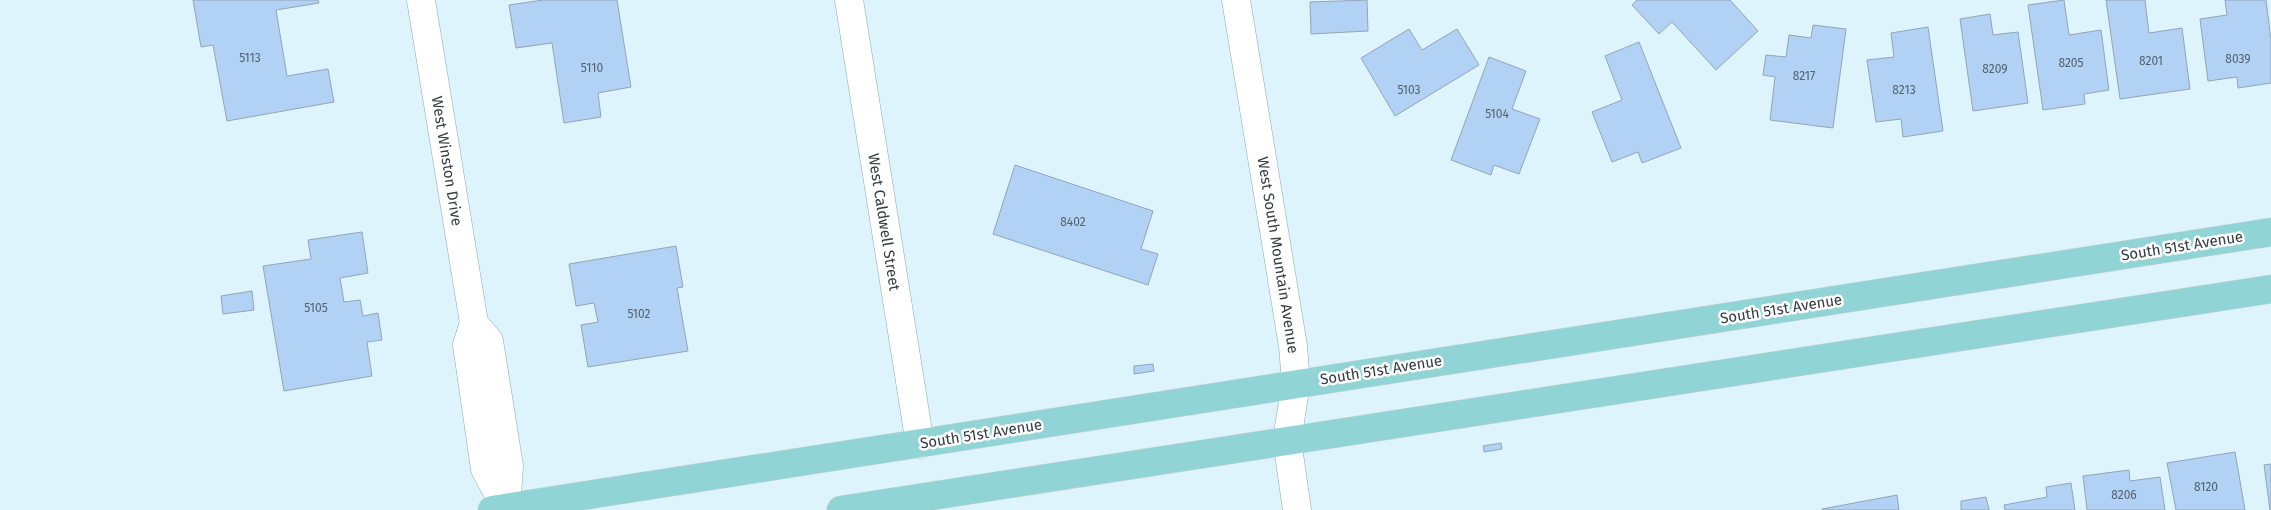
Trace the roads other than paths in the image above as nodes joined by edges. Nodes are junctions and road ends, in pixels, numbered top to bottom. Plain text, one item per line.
1 (421, 0) edge
2 (849, 0) edge
3 (1236, 0) edge
4 (2271, 232) edge
5 (2271, 289) edge
6 (1296, 383) junction
7 (1287, 440) junction
8 (920, 444) junction
9 (501, 509) edge
10 (841, 510) edge
11 (1297, 510) edge

1 - 9 street, West Winston Drive
2 - 8 street, West Caldwell Street
3 - 6 street, West South Mountain Avenue
4 - 6 main road, South 51st Avenue
5 - 7 main road
6 - 7 street, West South Mountain Avenue
6 - 8 main road, South 51st Avenue
7 - 10 main road
7 - 11 street, West South Mountain Avenue
8 - 9 main road, South 51st Avenue

